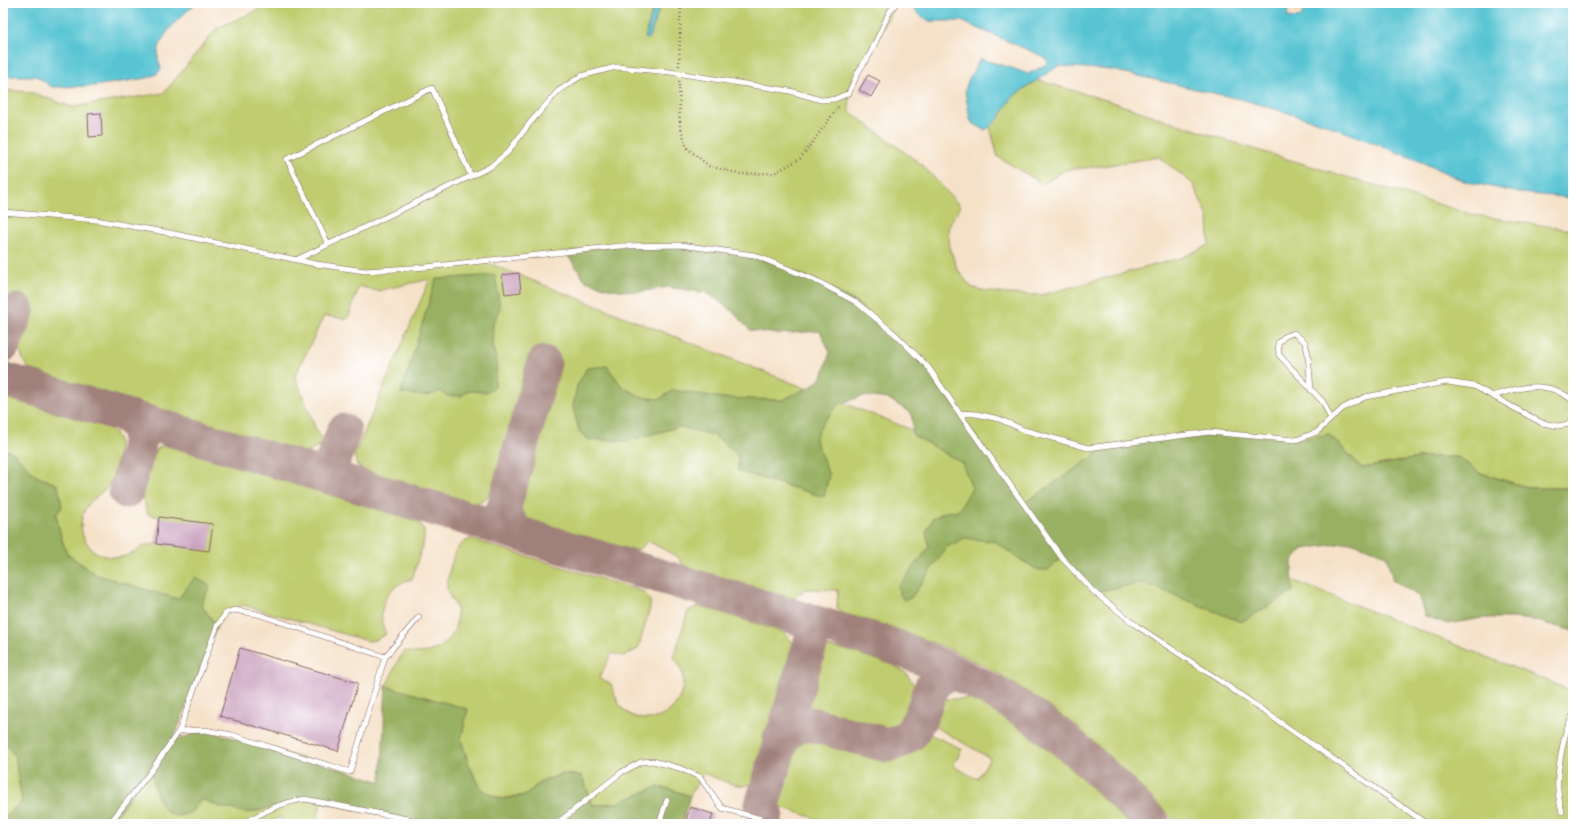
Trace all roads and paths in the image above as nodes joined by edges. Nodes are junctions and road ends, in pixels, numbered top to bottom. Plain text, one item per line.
1 (681, 3) edge
2 (896, 3) edge
3 (678, 74) junction
4 (849, 93) junction
5 (470, 176) junction
6 (3, 212) edge
7 (328, 244) junction
8 (296, 260) junction
9 (1311, 390) junction
10 (1492, 396) junction
11 (1573, 402) edge
12 (959, 413) junction
13 (1573, 416) edge
14 (1331, 419) junction
15 (419, 617) dead end
16 (385, 657) junction
17 (1573, 714) edge
18 (179, 731) junction
19 (667, 800) dead end
20 (1562, 812) dead end
21 (776, 823) edge
22 (109, 824) edge
23 (243, 824) edge
24 (433, 824) edge
25 (556, 824) edge
26 (659, 824) edge
27 (1427, 824) edge

1 - 3 path
2 - 4 lane
3 - 4 lane
3 - 4 path
3 - 5 lane
5 - 7 lane
5 - 7 lane
6 - 8 lane
7 - 8 lane
8 - 12 lane
9 - 9 lane
9 - 14 lane
10 - 11 lane
10 - 13 lane
10 - 14 lane
12 - 14 lane
12 - 27 lane
15 - 16 lane
16 - 18 lane
16 - 18 lane
17 - 20 lane
18 - 22 lane
19 - 26 lane
21 - 25 lane
23 - 24 lane

